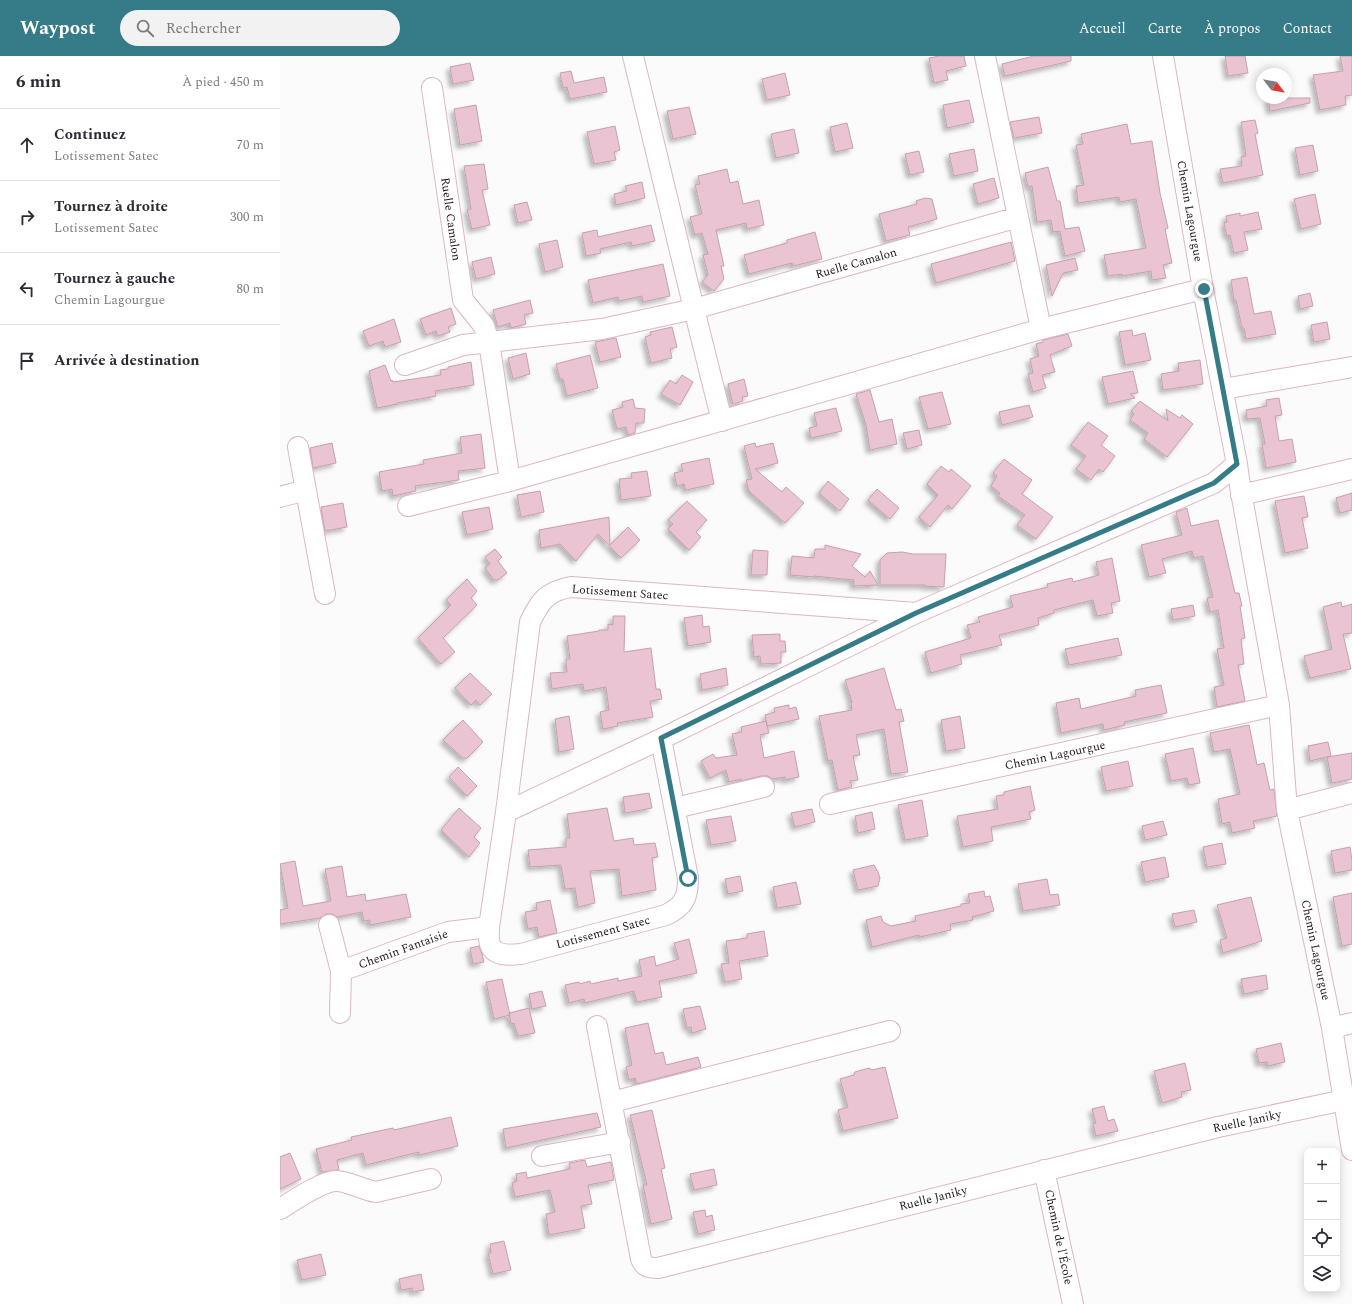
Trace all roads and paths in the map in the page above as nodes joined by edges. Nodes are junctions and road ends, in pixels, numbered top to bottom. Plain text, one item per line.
1 (633, 56) edge
2 (985, 56) edge
3 (1163, 56) edge
4 (432, 88) dead end
5 (1018, 217) junction
6 (1204, 289) junction
7 (694, 310) junction
8 (1042, 328) junction
9 (489, 342) junction
10 (405, 365) dead end
11 (1352, 367) edge
12 (1223, 389) junction
13 (722, 421) junction
14 (298, 447) dead end
15 (1237, 464) junction
16 (1352, 469) edge
17 (510, 482) junction
18 (306, 490) junction
19 (1241, 494) junction
20 (280, 497) edge
21 (408, 506) dead end
22 (325, 594) dead end
23 (916, 613) junction
24 (1279, 706) junction
25 (661, 738) junction
26 (764, 787) dead end
27 (1352, 793) edge
28 (830, 804) dead end
29 (675, 808) junction
30 (1287, 810) junction
31 (506, 812) junction
32 (329, 924) dead end
33 (489, 927) junction
34 (341, 971) junction
35 (340, 1013) dead end
36 (1352, 1024) edge
37 (597, 1026) dead end
38 (1332, 1028) junction
39 (890, 1031) dead end
40 (1344, 1100) junction
41 (612, 1102) junction
42 (620, 1142) junction
43 (1352, 1150) edge
44 (542, 1156) dead end
45 (1044, 1170) junction
46 (431, 1179) dead end
47 (280, 1209) edge
48 (1073, 1304) edge

1 - 7 street
2 - 5 street
3 - 6 street, Chemin Lagourgue
4 - 9 street, Ruelle Camalon
5 - 7 street, Ruelle Camalon
5 - 8 street
6 - 8 street
6 - 12 street, Chemin Lagourgue
7 - 9 street, Ruelle Camalon
7 - 13 street
8 - 13 street
9 - 10 street, Ruelle Camalon
9 - 17 street, Ruelle Camalon
11 - 12 street
12 - 15 street, Chemin Lagourgue
13 - 17 street
14 - 18 street
15 - 19 street, Chemin Lagourgue
15 - 23 street, Lotissement Satec
16 - 19 street
17 - 21 street
18 - 20 street
18 - 22 street
19 - 24 street, Chemin Lagourgue
23 - 25 street, Lotissement Satec
23 - 31 street, Lotissement Satec
24 - 28 street, Chemin Lagourgue
24 - 30 street, Chemin Lagourgue
25 - 29 street, Lotissement Satec
25 - 31 street, Lotissement Satec
26 - 29 street
27 - 30 street
29 - 33 street, Lotissement Satec
30 - 38 street, Chemin Lagourgue
31 - 33 street, Lotissement Satec
32 - 34 street
33 - 34 street, Chemin Fantaisie
34 - 35 street
36 - 38 street
37 - 41 street, Ruelle Janiky
38 - 40 street, Chemin Lagourgue
39 - 41 street
40 - 43 street, Chemin Lagourgue
40 - 45 street, Ruelle Janiky
41 - 42 street, Ruelle Janiky
42 - 44 street
42 - 45 street, Ruelle Janiky
45 - 48 street, Chemin de l'École
46 - 47 street

